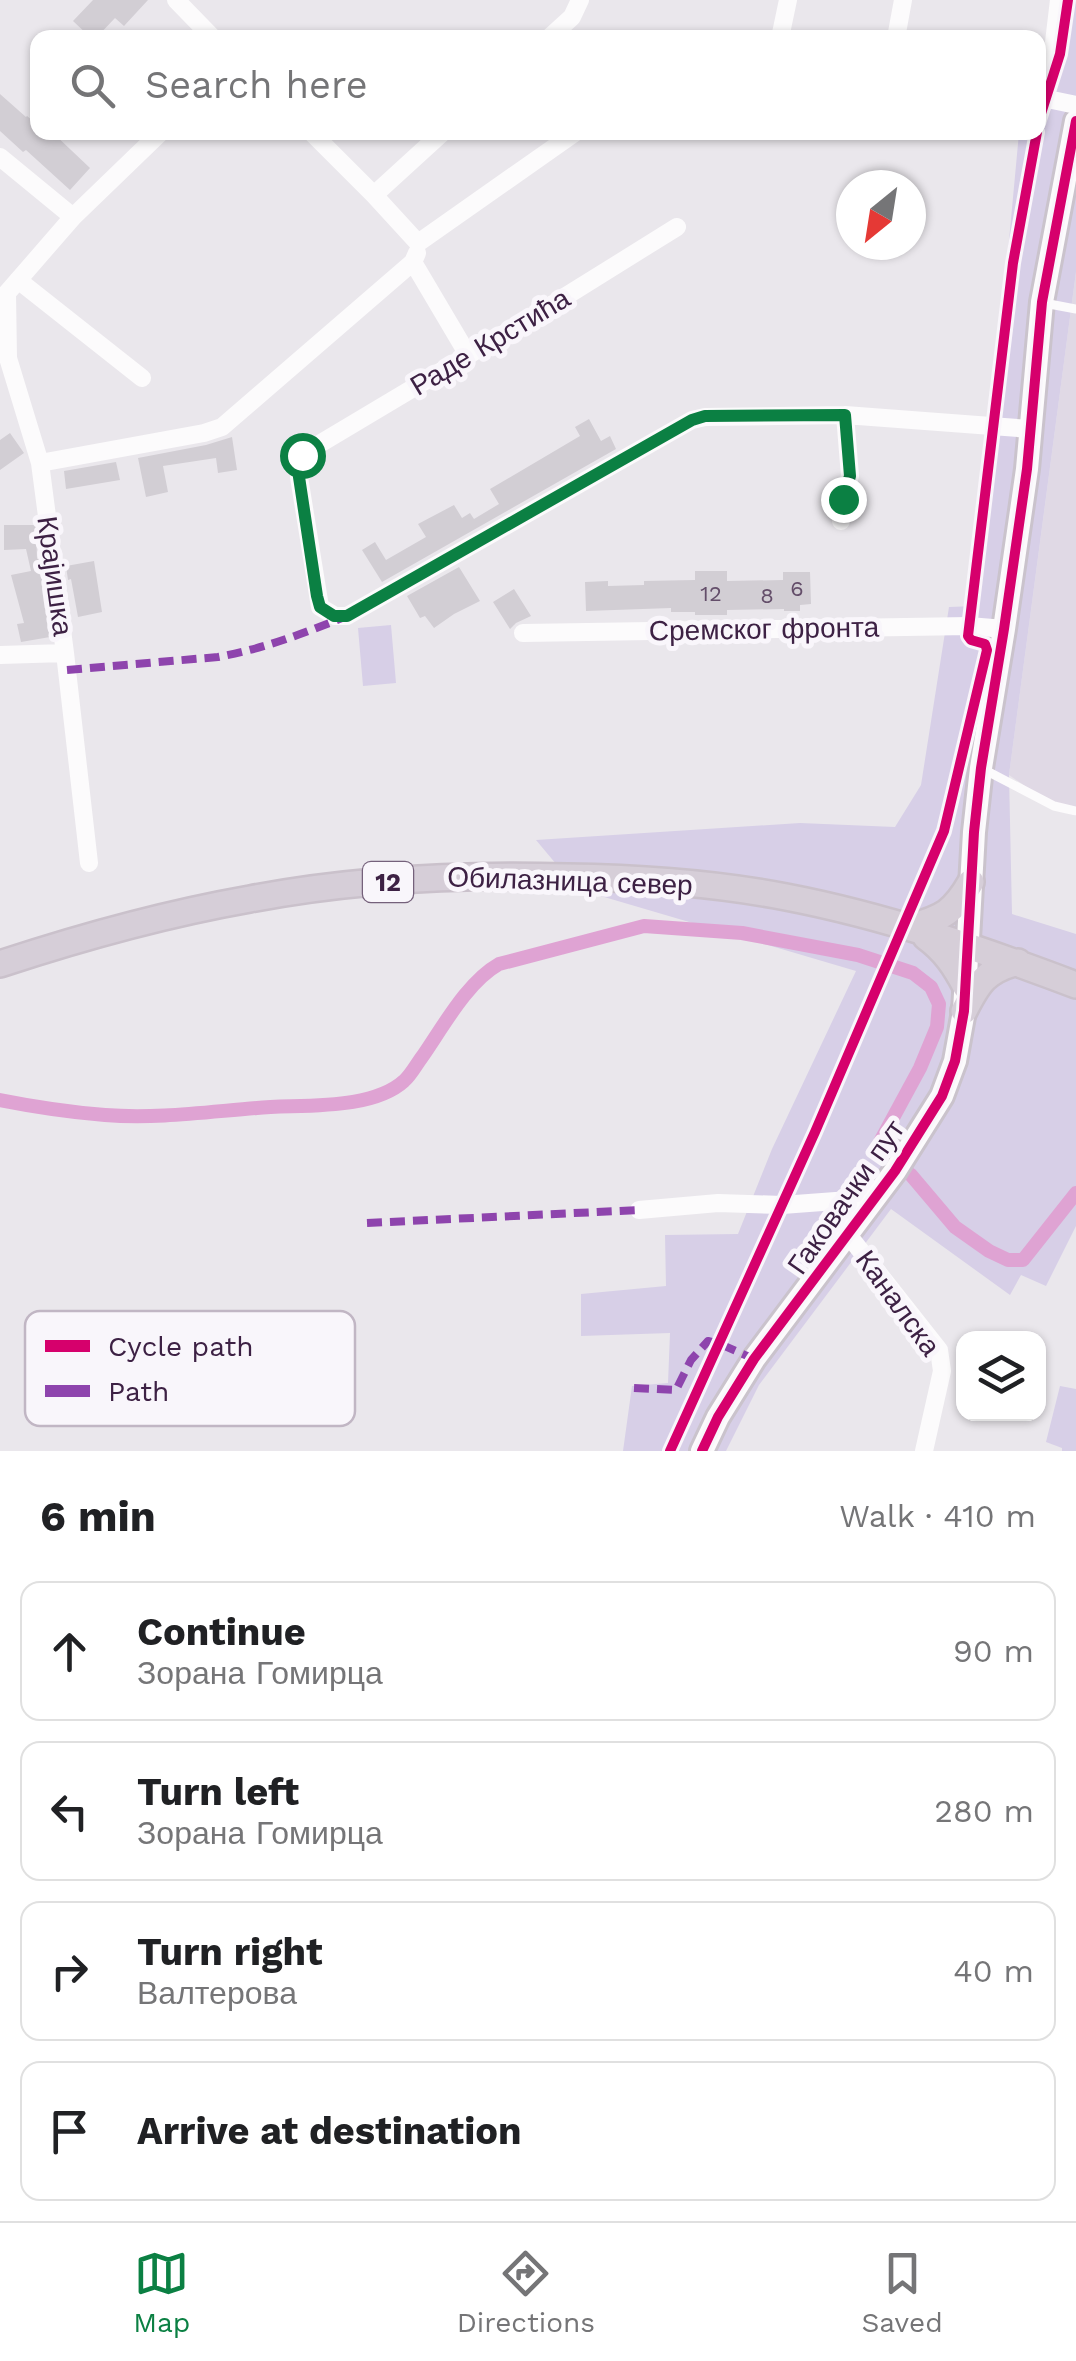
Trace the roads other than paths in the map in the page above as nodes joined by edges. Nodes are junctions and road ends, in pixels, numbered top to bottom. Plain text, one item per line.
1 (176, 0) edge
2 (580, 0) edge
3 (788, 0) edge
4 (903, 0) edge
5 (1059, 0) edge
6 (205, 30) edge
7 (557, 30) edge
8 (782, 30) edge
9 (897, 30) edge
10 (1046, 74) edge
11 (1046, 97) edge
12 (1076, 105) edge
13 (1076, 120) edge
14 (153, 140) edge
15 (319, 140) edge
16 (434, 140) edge
17 (565, 140) edge
18 (0, 157) edge
19 (374, 195) junction
20 (73, 216) junction
21 (676, 226) dead end
22 (418, 243) junction
23 (413, 262) junction
24 (8, 292) edge
25 (1042, 302) junction
26 (1076, 309) edge
27 (468, 355) junction
28 (142, 378) dead end
29 (845, 415) junction
30 (1030, 429) junction
31 (40, 463) junction
32 (841, 520) dead end
33 (1004, 629) junction
34 (523, 634) dead end
35 (65, 653) junction
36 (0, 655) edge
37 (981, 768) junction
38 (1076, 811) edge
39 (89, 863) dead end
40 (971, 882) junction
41 (909, 927) junction
42 (968, 946) junction
43 (1018, 962) junction
44 (0, 964) edge
45 (1076, 985) edge
46 (965, 999) junction
47 (876, 1198) junction
48 (639, 1210) dead end
49 (849, 1236) junction
50 (702, 1451) edge
51 (924, 1451) edge

1 - 6 street
2 - 7 street
3 - 8 street
4 - 9 street
5 - 10 street
11 - 12 street
13 - 25 street, Гаковачки пут
14 - 20 street
15 - 19 street
16 - 19 street
17 - 22 street
18 - 20 street
19 - 22 street
20 - 24 street
21 - 27 street, Раде Крстића
22 - 23 street
23 - 27 street
23 - 31 street
24 - 28 street
24 - 31 street, Крајишка
25 - 26 lane
25 - 30 street, Гаковачки пут
27 - 29 street, Раде Крстића
29 - 30 street
29 - 32 street
30 - 33 street, Гаковачки пут
31 - 35 street, Крајишка
33 - 34 street, Сремског фронта
33 - 37 street, Гаковачки пут
35 - 36 street
35 - 39 street, Крајишка
37 - 38 lane
37 - 40 street, Гаковачки пут
40 - 41 main road
40 - 42 street, Гаковачки пут
41 - 42 main road, Обилазница север / 12
41 - 44 main road, Обилазница север / 12
41 - 46 main road
42 - 43 main road, Обилазница север / 12
42 - 46 street, Гаковачки пут
43 - 45 main road, Обилазница север / 12
43 - 46 main road
46 - 47 street, Гаковачки пут
47 - 48 street
47 - 49 street, Гаковачки пут
49 - 50 street, Гаковачки пут
49 - 51 street, Каналска

